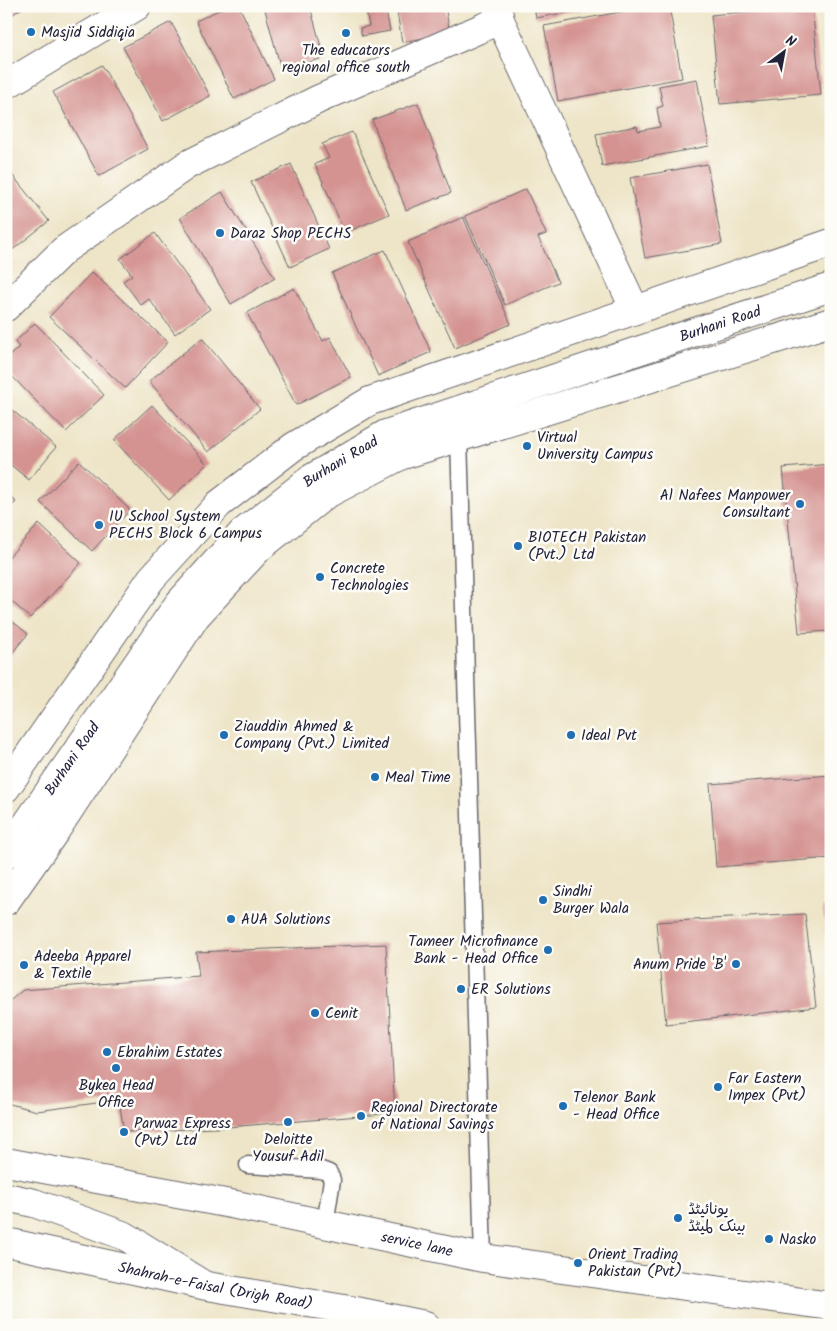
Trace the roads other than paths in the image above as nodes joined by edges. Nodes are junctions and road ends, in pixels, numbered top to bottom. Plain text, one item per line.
1 (137, 6) edge
2 (498, 13) edge
3 (6, 85) edge
4 (831, 243) edge
5 (831, 287) edge
6 (6, 307) edge
7 (635, 310) junction
8 (831, 322) edge
9 (459, 437) junction
10 (6, 788) edge
11 (6, 854) edge
12 (6, 901) edge
13 (6, 1162) edge
14 (248, 1165) dead end
15 (6, 1197) edge
16 (325, 1224) junction
17 (6, 1242) edge
18 (483, 1258) junction
19 (207, 1286) junction
20 (831, 1306) edge
21 (425, 1325) edge

1 - 3 main road
2 - 6 main road
2 - 7 main road
4 - 7 main road
5 - 11 main road, Burhani Road
7 - 10 main road
8 - 9 main road
9 - 12 main road
9 - 18 lane
13 - 16 main road, service lane
14 - 16 lane
15 - 19 main road
16 - 18 main road, service lane
17 - 19 main road, Shahrah-e-Faisal (Drigh Road)
18 - 20 main road, service lane
19 - 21 main road, Shahrah-e-Faisal (Drigh Road)

